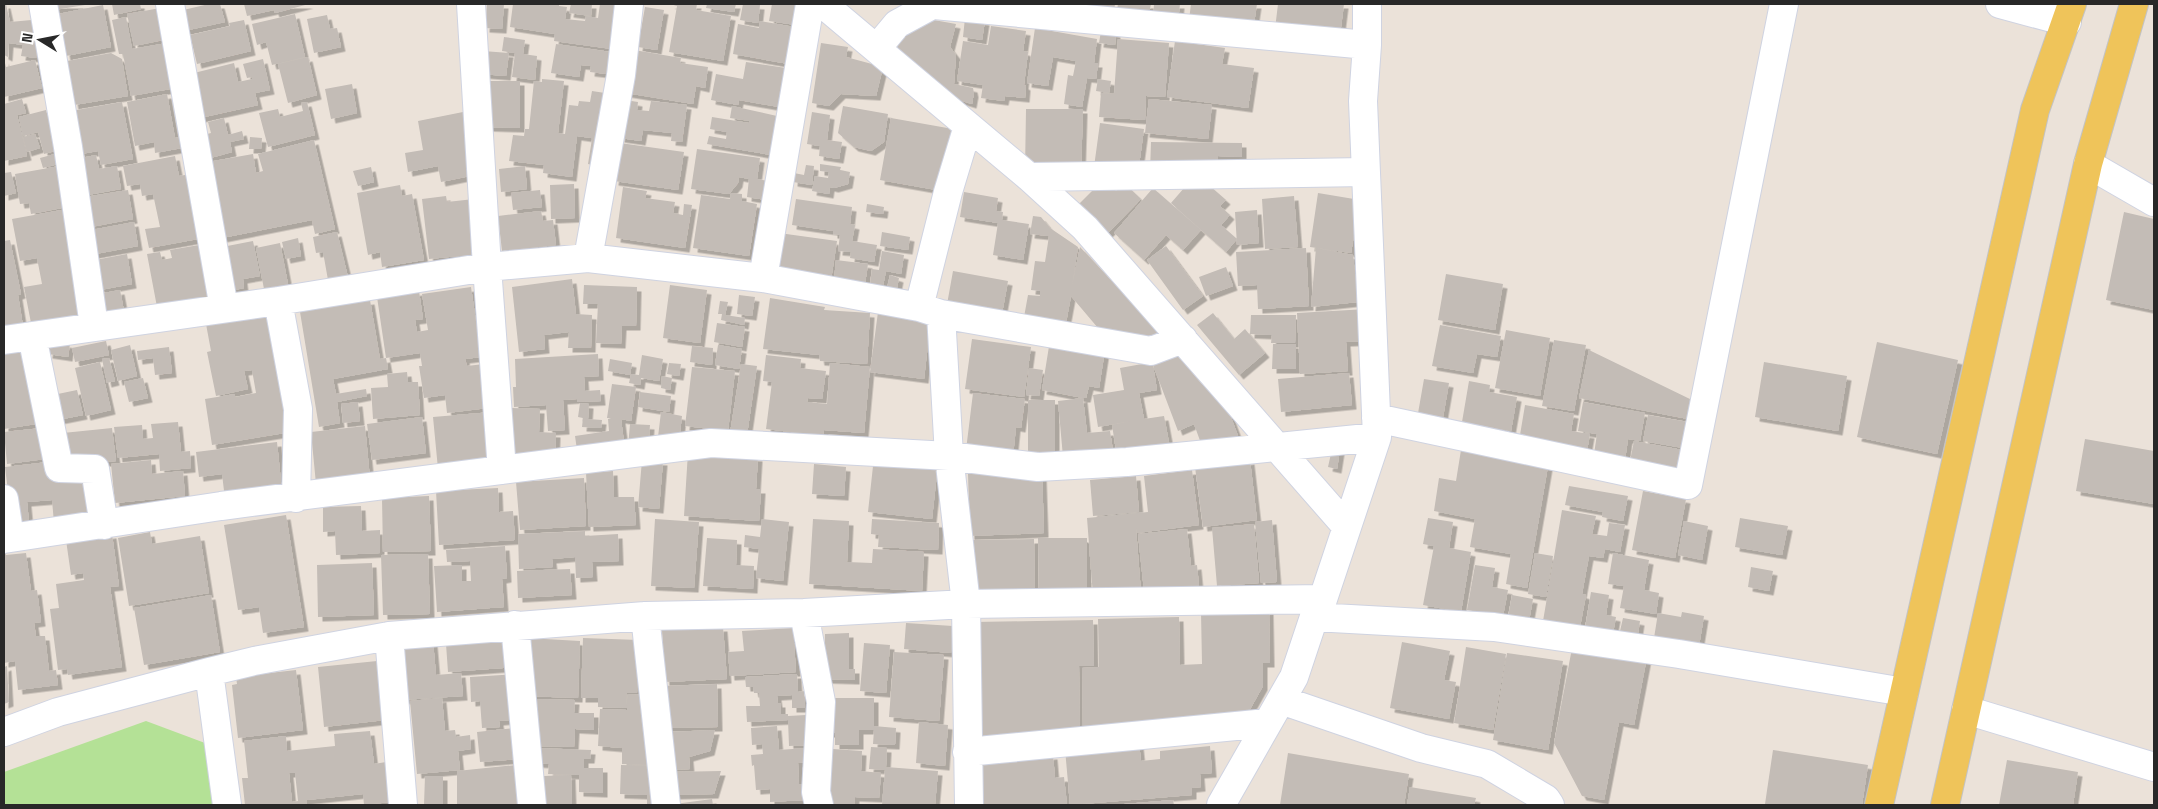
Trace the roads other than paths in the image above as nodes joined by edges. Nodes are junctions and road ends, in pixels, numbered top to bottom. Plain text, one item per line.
1 (43, 4) edge
2 (170, 4) edge
3 (471, 4) edge
4 (629, 4) edge
5 (810, 4) edge
6 (823, 4) edge
7 (934, 4) edge
8 (1367, 4) edge
9 (1784, 4) edge
10 (2000, 4) edge
11 (2134, 4) edge
12 (2069, 13) edge
13 (1367, 45) junction
14 (877, 48) junction
15 (968, 126) junction
16 (2088, 164) junction
17 (1366, 172) junction
18 (1029, 177) junction
19 (2154, 202) edge
20 (588, 258) junction
21 (487, 267) junction
22 (763, 278) junction
23 (278, 301) junction
24 (224, 308) junction
25 (930, 311) junction
26 (94, 326) junction
27 (32, 336) junction
28 (1183, 339) junction
29 (4, 340) edge
30 (1377, 427) junction
31 (1278, 446) junction
32 (949, 456) junction
33 (502, 470) junction
34 (296, 498) junction
35 (4, 499) edge
36 (104, 525) junction
37 (1346, 526) junction
38 (7, 539) edge
39 (966, 604) junction
40 (1319, 608) junction
41 (804, 614) junction
42 (645, 616) junction
43 (515, 625) junction
44 (389, 636) junction
45 (209, 672) junction
46 (1904, 692) junction
47 (1281, 700) junction
48 (1966, 710) junction
49 (1267, 723) junction
50 (4, 732) edge
51 (967, 752) junction
52 (2154, 767) edge
53 (227, 805) edge
54 (403, 805) edge
55 (532, 805) edge
56 (666, 805) edge
57 (819, 805) edge
58 (970, 805) edge
59 (1221, 805) edge
60 (1550, 805) edge
61 (1879, 805) edge
62 (1945, 805) edge

1 - 26 street
2 - 24 street
3 - 21 street
4 - 20 street
5 - 22 street
6 - 14 street
7 - 13 street
7 - 14 street
8 - 13 street
9 - 30 street
10 - 12 street
11 - 16 main road
12 - 46 main road
13 - 17 street
14 - 15 street
15 - 18 street
15 - 25 street
16 - 19 street
16 - 48 main road
17 - 18 street
17 - 30 street
18 - 28 street
20 - 21 street
20 - 22 street
21 - 23 street
21 - 33 street
22 - 25 street
23 - 24 street
23 - 34 street
24 - 26 street
25 - 28 street
25 - 32 street
26 - 27 street
27 - 29 street
27 - 36 street
28 - 31 street
30 - 31 street
30 - 37 street
31 - 32 street
31 - 37 street
32 - 33 street
32 - 39 street
33 - 34 street
34 - 36 street
35 - 38 street
36 - 38 street
37 - 40 street
39 - 40 street
39 - 41 street
39 - 51 street
40 - 46 street
40 - 47 street
41 - 42 street
41 - 57 street
42 - 43 street
42 - 56 street
43 - 44 street
43 - 55 street
44 - 45 street
44 - 54 street
45 - 50 street
45 - 53 street
46 - 61 main road
47 - 49 street
47 - 60 street
48 - 52 street
48 - 62 main road
49 - 51 street
49 - 59 street
51 - 58 street

